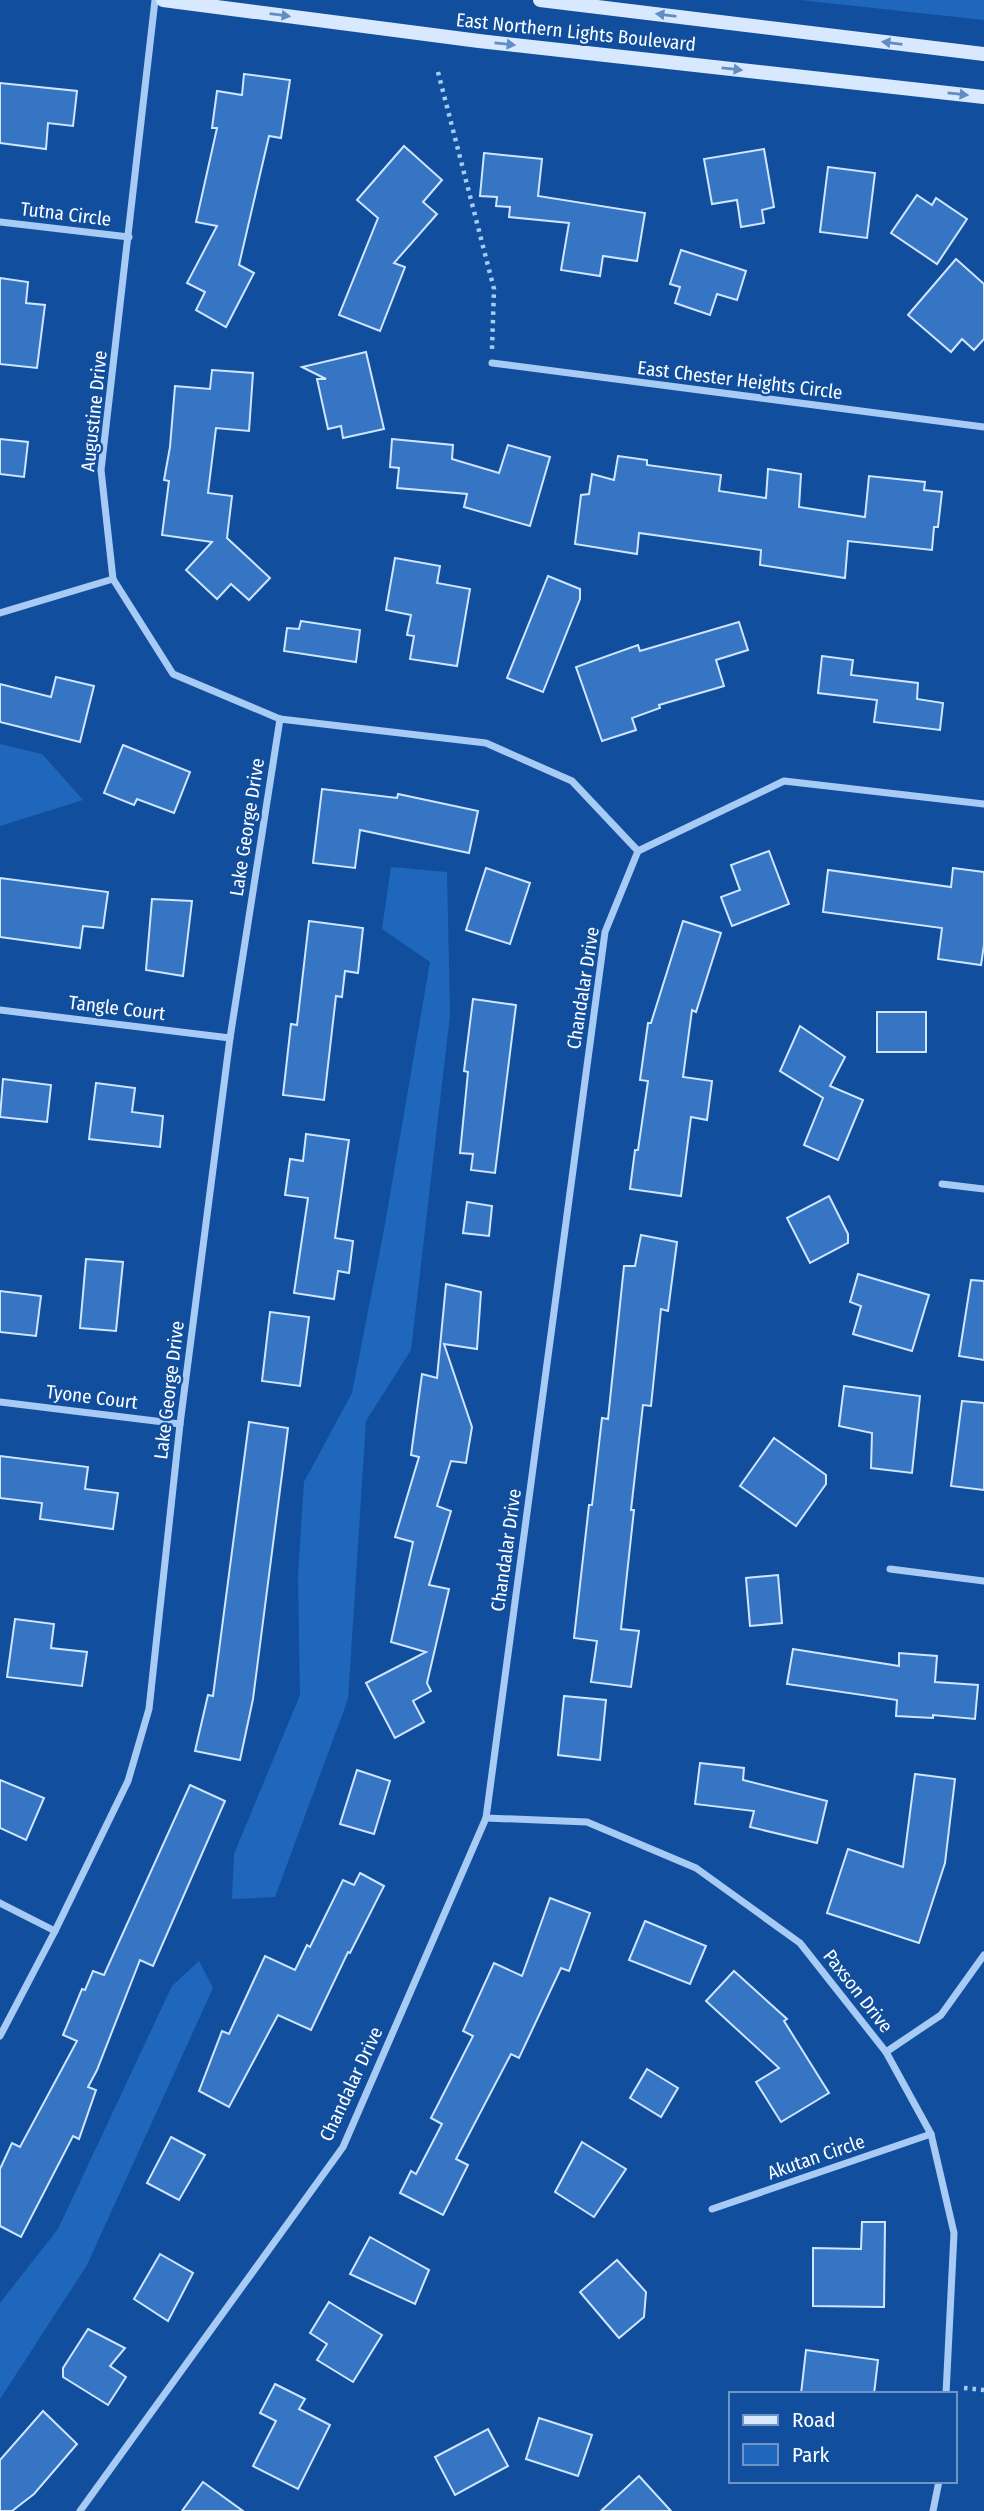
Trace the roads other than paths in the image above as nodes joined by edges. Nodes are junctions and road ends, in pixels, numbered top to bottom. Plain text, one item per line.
1 (155, 0) edge
2 (163, 0) edge
3 (540, 0) edge
4 (984, 54) edge
5 (984, 97) edge
6 (0, 222) edge
7 (129, 237) junction
8 (492, 363) road end
9 (984, 428) edge
10 (113, 579) junction
11 (0, 613) edge
12 (280, 719) junction
13 (984, 804) edge
14 (638, 851) junction
15 (0, 1010) edge
16 (230, 1038) junction
17 (942, 1184) dead end
18 (984, 1189) edge
19 (0, 1402) edge
20 (180, 1424) junction
21 (890, 1569) dead end
22 (984, 1581) edge
23 (486, 1818) junction
24 (0, 1903) edge
25 (55, 1931) junction
26 (984, 1955) edge
27 (0, 2036) edge
28 (886, 2052) junction
29 (931, 2134) junction
30 (712, 2209) dead end
31 (946, 2392) edge
32 (939, 2483) edge
33 (79, 2511) edge
34 (933, 2511) edge

1 - 7 street, Augustine Drive
2 -> 5 main road, East Northern Lights Boulevard
4 -> 3 main road, East Northern Lights Boulevard
6 - 7 street, Tutna Circle
7 - 10 street, Augustine Drive
8 - 9 street, East Chester Heights Circle
10 - 11 street
10 - 12 street, Augustine Drive
12 - 14 street, Augustine Drive
12 - 16 street, Lake George Drive
13 - 14 street
14 - 23 street, Chandalar Drive
15 - 16 street, Tangle Court
16 - 20 street, Lake George Drive
17 - 18 street
19 - 20 street, Tyone Court
20 - 25 street, Lake George Drive
21 - 22 street
23 - 28 street, Paxson Drive
23 - 33 street, Chandalar Drive
24 - 25 street
25 - 27 street, Lake George Drive
26 - 28 street
28 - 29 street, Paxson Drive
29 - 30 street, Akutan Circle
29 - 31 street, Paxson Drive
32 - 34 street

